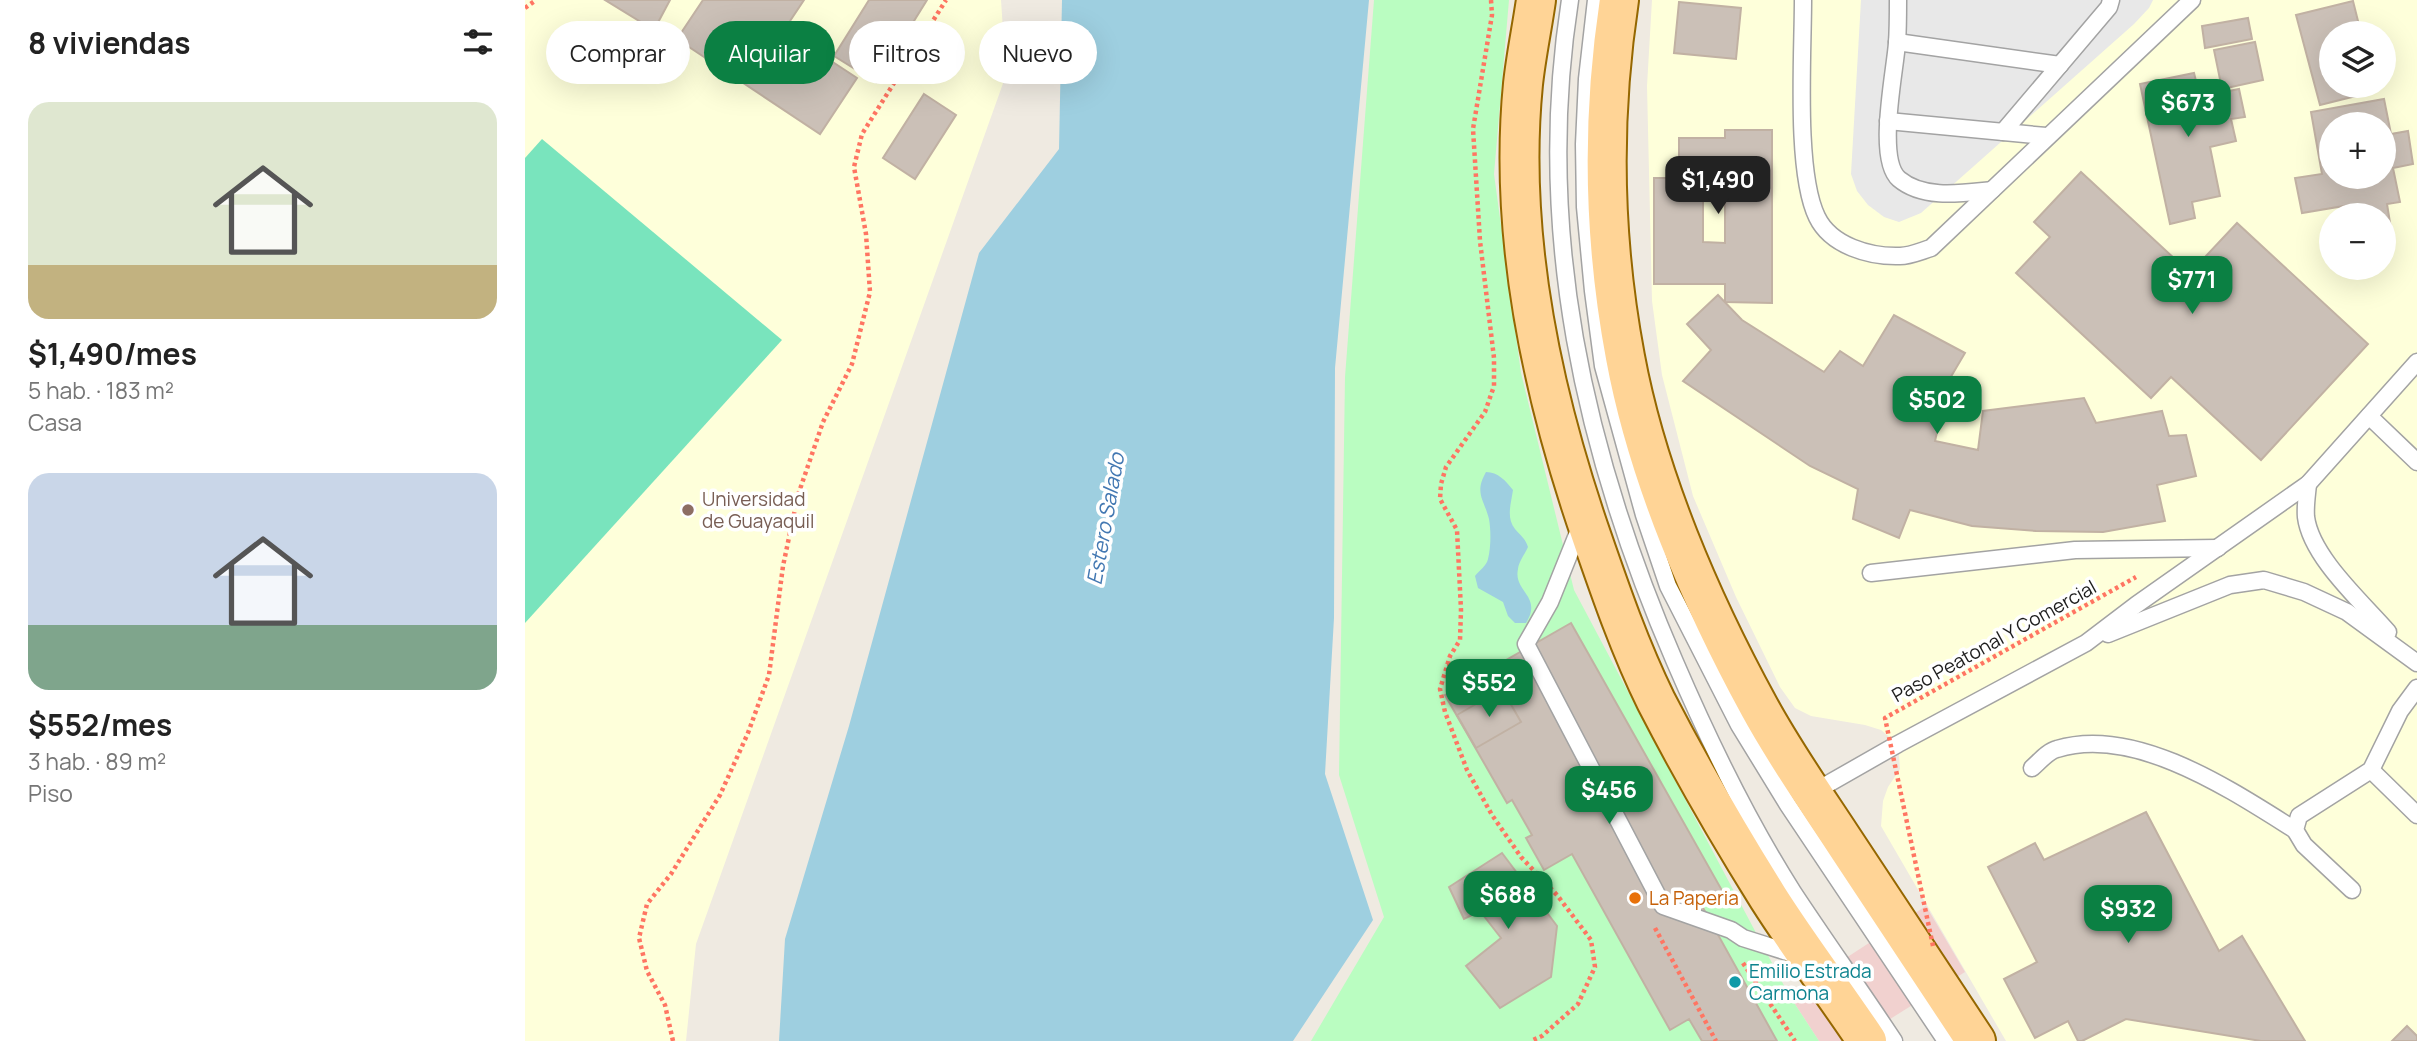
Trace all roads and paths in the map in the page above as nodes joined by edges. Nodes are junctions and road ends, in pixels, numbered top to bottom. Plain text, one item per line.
1 (536, 0) edge
2 (946, 0) edge
3 (1491, 0) edge
4 (1536, 0) edge
5 (1570, 0) edge
6 (1597, 0) edge
7 (1619, 0) edge
8 (1803, 0) edge
9 (1898, 0) edge
10 (2111, 0) edge
11 (2192, 0) edge
12 (525, 8) edge
13 (1897, 42) junction
14 (2060, 65) junction
15 (1888, 121) junction
16 (2003, 132) junction
17 (2046, 136) junction
18 (1993, 190) junction
19 (2417, 362) edge
20 (2369, 416) junction
21 (2417, 462) edge
22 (2308, 484) junction
23 (1584, 516) junction
24 (2218, 548) junction
25 (1871, 573) dead end
26 (2136, 577) dead end
27 (2086, 643) junction
28 (2415, 661) edge
29 (1514, 662) dead end
30 (1447, 664) junction
31 (2417, 688) edge
32 (2032, 768) dead end
33 (2371, 770) junction
34 (1812, 793) junction
35 (2417, 815) edge
36 (2295, 830) junction
37 (2352, 890) dead end
38 (1716, 925) junction
39 (1933, 946) dead end
40 (1812, 959) junction
41 (1700, 1013) dead end
42 (673, 1041) edge
43 (1531, 1041) edge
44 (1716, 1041) edge
45 (1795, 1041) edge
46 (1867, 1041) edge
47 (1894, 1041) edge
48 (1946, 1041) edge
49 (1976, 1041) edge

1 - 12 path
2 - 42 path
3 - 30 path
4 - 23 main road
5 - 47 lane
6 - 48 lane
7 - 34 main road
8 - 18 lane
9 - 13 lane
10 - 14 lane
11 - 17 lane
13 - 14 lane
13 - 15 lane
14 - 16 lane
15 - 16 lane
15 - 18 lane
16 - 17 lane
17 - 18 lane
19 - 20 lane
20 - 21 lane
20 - 22 lane
22 - 24 lane
22 - 28 lane
23 - 38 lane
23 - 40 main road
24 - 25 lane
24 - 27 lane
26 - 39 path, Paso Peatonal Y Comercial, bridge
27 - 28 lane
27 - 34 lane
29 - 30 path
30 - 43 path
31 - 33 lane
32 - 36 lane
33 - 35 lane
33 - 36 lane
34 - 49 main road
36 - 37 lane
38 - 40 lane
38 - 45 path
40 - 46 main road
41 - 44 path

